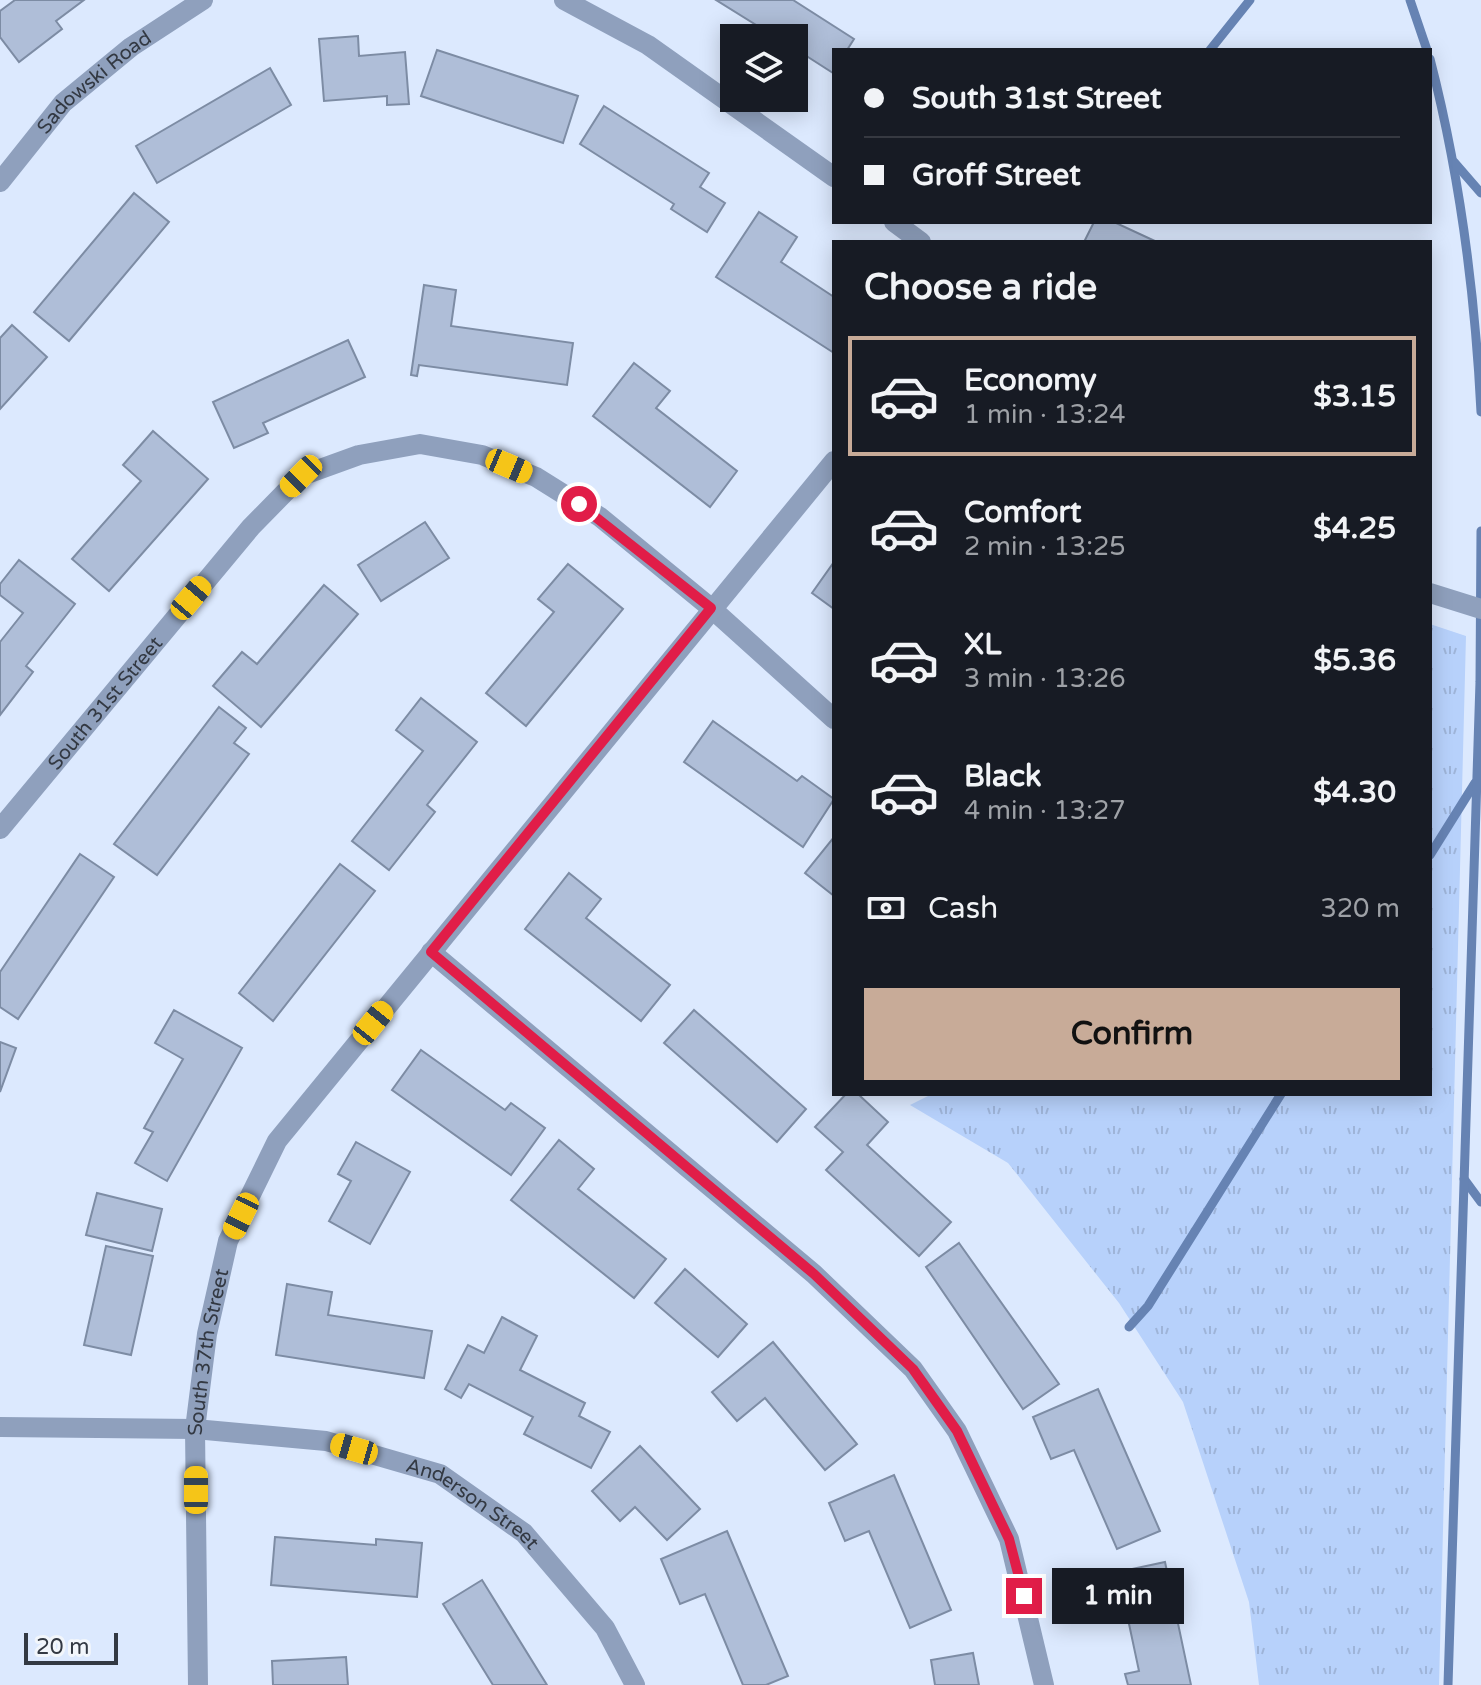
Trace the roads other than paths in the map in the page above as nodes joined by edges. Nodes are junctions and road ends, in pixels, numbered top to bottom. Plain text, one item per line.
1 (203, 0) edge
2 (564, 0) edge
3 (832, 176) edge
4 (0, 182) edge
5 (897, 224) edge
6 (918, 240) edge
7 (832, 463) edge
8 (1432, 594) edge
9 (711, 608) junction
10 (1481, 609) edge
11 (832, 717) edge
12 (0, 829) edge
13 (431, 952) junction
14 (0, 1427) edge
15 (195, 1429) junction
16 (198, 1685) edge
17 (635, 1685) edge
18 (1044, 1685) edge

1 - 4 street, Sadowski Road
2 - 3 street
5 - 6 street
7 - 9 street, South 37th Street
8 - 10 street
9 - 11 street, South 31st Street
9 - 12 street, South 31st Street
9 - 13 street, South 37th Street
13 - 15 street, South 37th Street
13 - 18 street
14 - 15 street, Anderson Street
15 - 16 street, South 37th Street
15 - 17 street, Anderson Street

